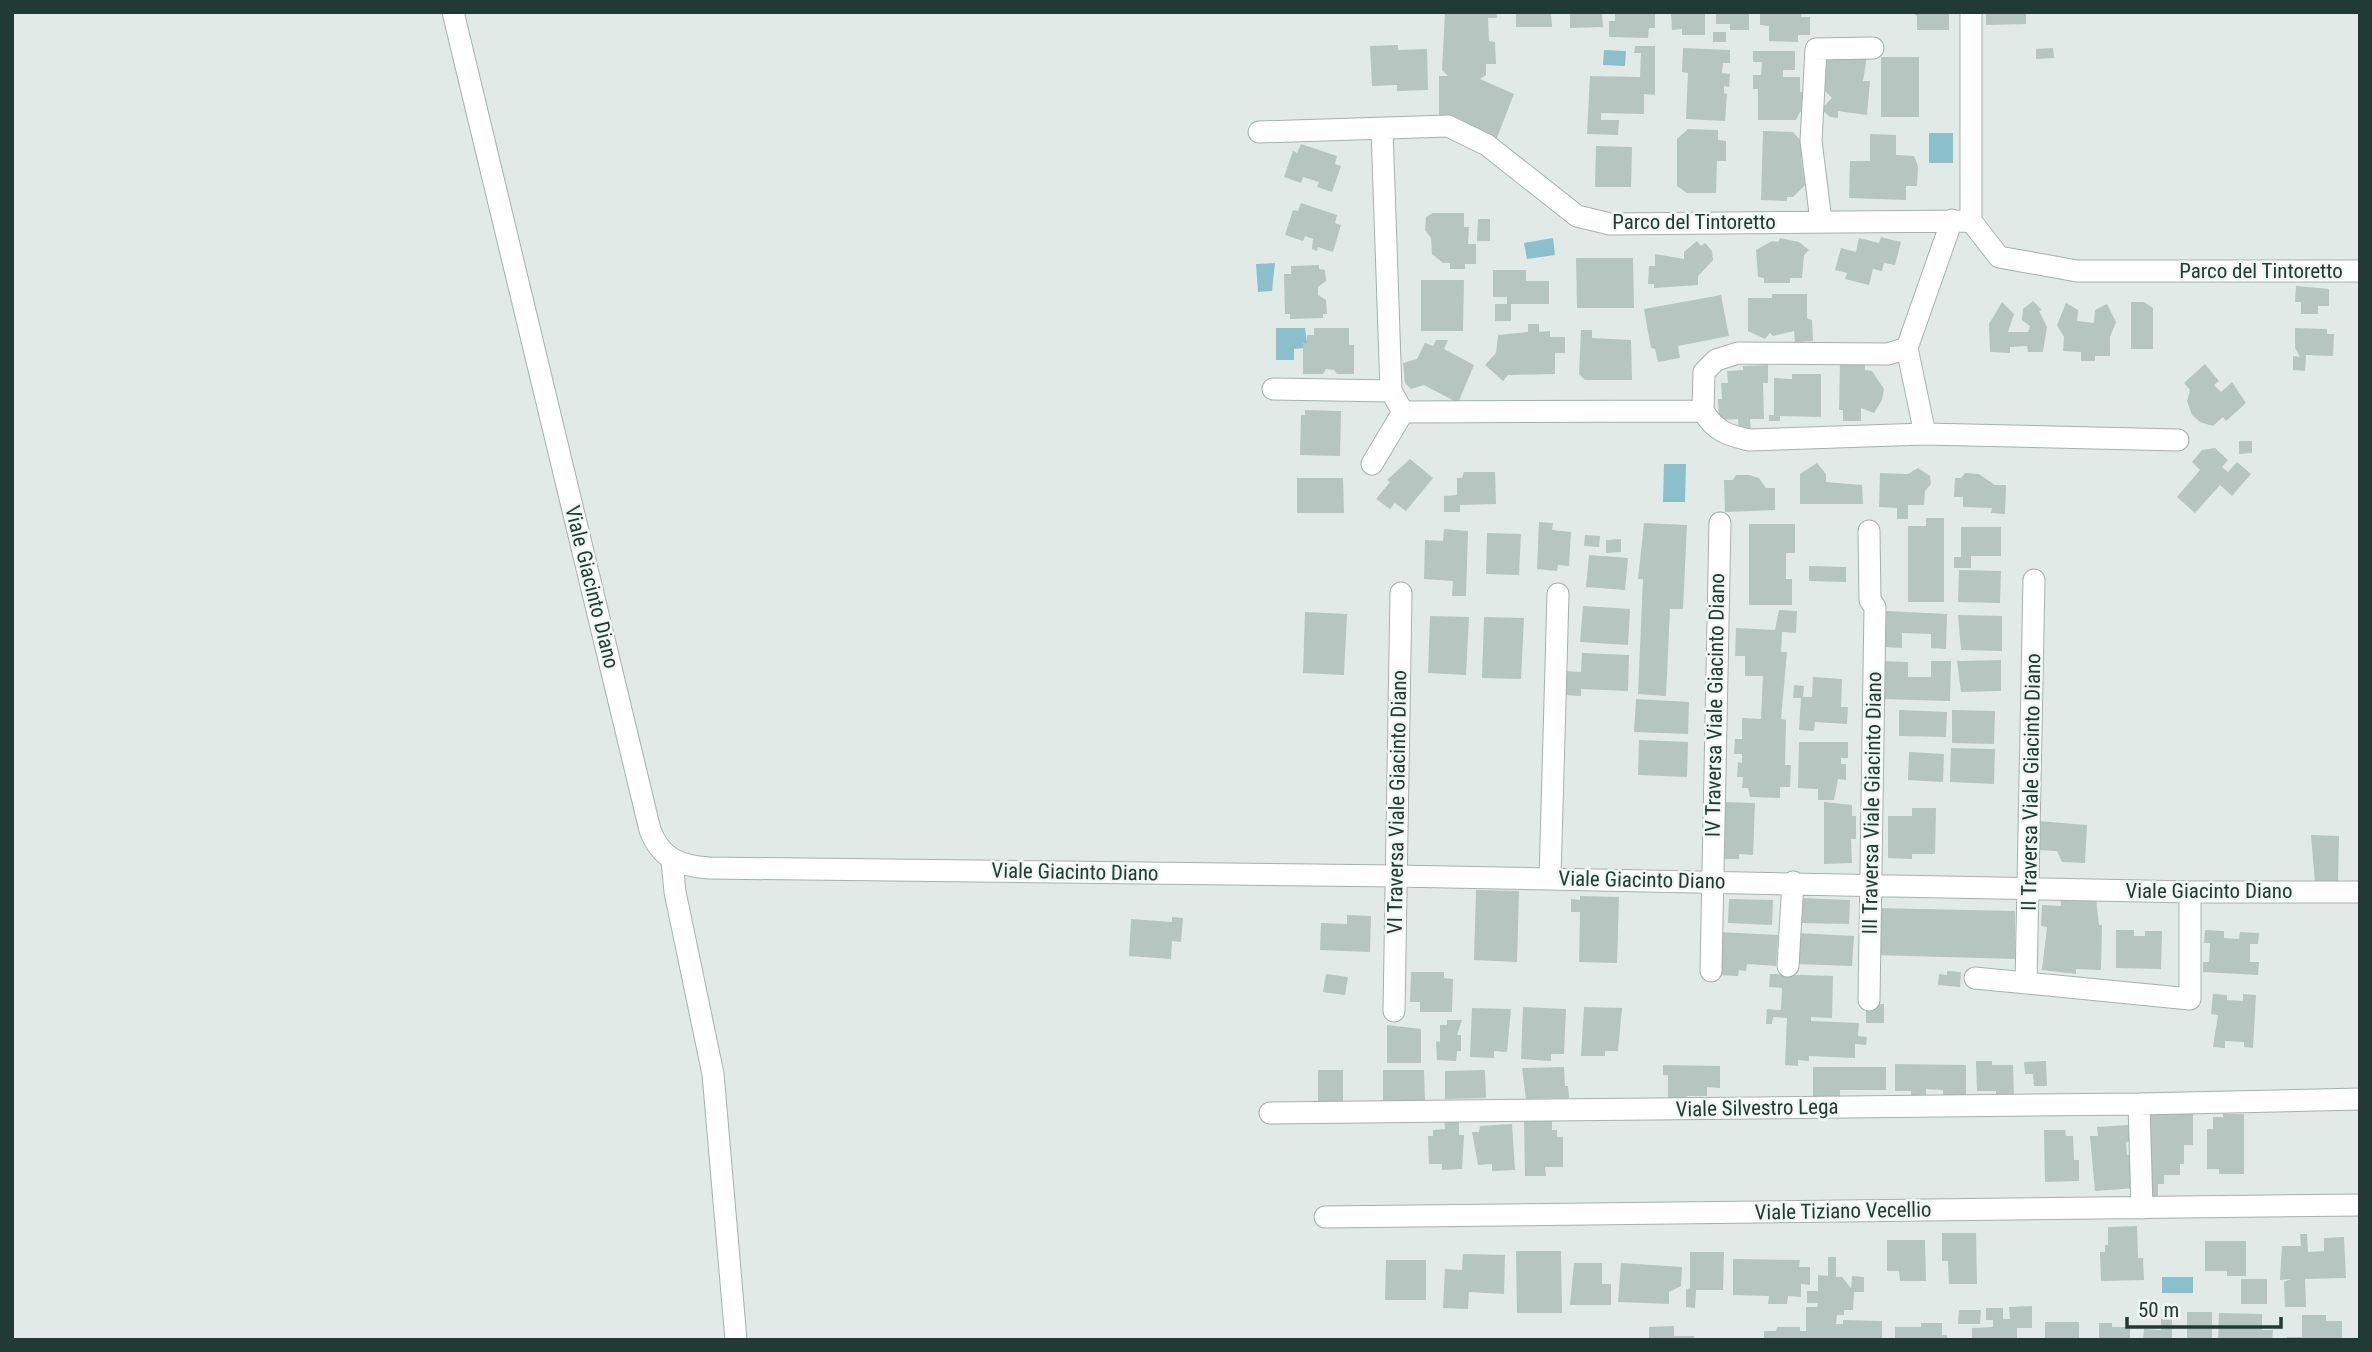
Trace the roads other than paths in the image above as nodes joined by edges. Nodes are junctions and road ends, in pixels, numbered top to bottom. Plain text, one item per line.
1 (453, 12) edge
2 (1971, 12) edge
3 (1873, 48) dead end
4 (1382, 129) junction
5 (1259, 132) dead end
6 (1961, 220) junction
7 (1821, 221) junction
8 (2360, 271) edge
9 (1907, 348) junction
10 (1273, 389) dead end
11 (1391, 391) junction
12 (1703, 411) junction
13 (1403, 412) junction
14 (1924, 434) junction
15 (2178, 440) dead end
16 (1372, 464) dead end
17 (1720, 523) dead end
18 (1869, 531) dead end
19 (1882, 570) dead end
20 (2034, 580) dead end
21 (1401, 593) dead end
22 (1558, 594) dead end
23 (1875, 607) junction
24 (672, 861) junction
25 (1396, 876) junction
26 (1550, 878) junction
27 (1711, 882) junction
28 (1793, 883) junction
29 (1872, 884) junction
30 (2029, 889) junction
31 (2190, 892) junction
32 (2360, 892) edge
33 (1788, 966) dead end
34 (1711, 971) dead end
35 (1975, 978) dead end
36 (2026, 983) junction
37 (1869, 1000) dead end
38 (1394, 1011) dead end
39 (2360, 1099) edge
40 (2139, 1104) junction
41 (1270, 1113) dead end
42 (2360, 1205) edge
43 (2142, 1208) junction
44 (1325, 1217) dead end
45 (736, 1340) edge

1 - 24 street, Viale Giacinto Diano
2 - 6 street
3 - 7 street
4 - 5 street, Parco del Tintoretto
4 - 7 street, Parco del Tintoretto
4 - 11 street
6 - 7 street, Parco del Tintoretto
6 - 8 street, Parco del Tintoretto
6 - 9 street
9 - 12 street
9 - 14 street
10 - 11 street
11 - 13 street
12 - 13 street
12 - 14 street
13 - 16 street
14 - 15 street
17 - 27 street, IV Traversa Viale Giacinto Diano
18 - 23 street
19 - 23 street
20 - 30 street, II Traversa Viale Giacinto Diano
21 - 25 street, VI Traversa Viale Giacinto Diano
22 - 26 street
23 - 29 street, III Traversa Viale Giacinto Diano
24 - 25 street, Viale Giacinto Diano
24 - 45 street
25 - 26 street, Viale Giacinto Diano
25 - 38 street, VI Traversa Viale Giacinto Diano
26 - 27 street, Viale Giacinto Diano
27 - 28 street, Viale Giacinto Diano
27 - 34 street, IV Traversa Viale Giacinto Diano
28 - 29 street, Viale Giacinto Diano
28 - 33 street
29 - 30 street, Viale Giacinto Diano
29 - 37 street, III Traversa Viale Giacinto Diano
30 - 31 street, Viale Giacinto Diano
30 - 36 street, II Traversa Viale Giacinto Diano
31 - 32 street, Viale Giacinto Diano
31 - 36 street
35 - 36 street
39 - 40 street, Viale Silvestro Lega
40 - 41 street, Viale Silvestro Lega
40 - 43 street
42 - 43 street, Viale Tiziano Vecellio
43 - 44 street, Viale Tiziano Vecellio

